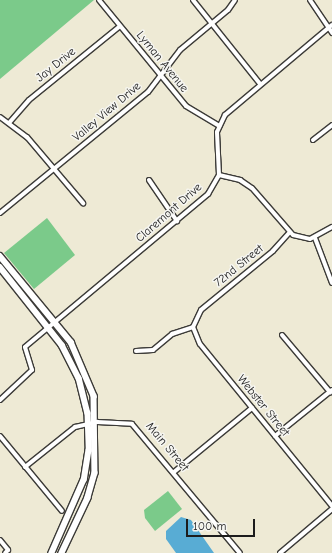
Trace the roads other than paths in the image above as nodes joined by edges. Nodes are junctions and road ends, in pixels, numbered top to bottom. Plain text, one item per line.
1 (99, 0) edge
2 (193, 0) edge
3 (235, 0) edge
4 (310, 0) edge
5 (213, 24) junction
6 (120, 26) junction
7 (330, 27) edge
8 (332, 33) edge
9 (161, 75) junction
10 (260, 84) junction
11 (0, 117) edge
12 (10, 123) junction
13 (332, 125) edge
14 (219, 126) junction
15 (313, 140) dead end
16 (54, 169) junction
17 (219, 175) junction
18 (149, 180) dead end
19 (84, 203) dead end
20 (0, 213) edge
21 (177, 221) junction
22 (332, 227) edge
23 (289, 233) junction
24 (315, 238) junction
25 (0, 256) edge
26 (0, 267) edge
27 (332, 283) edge
28 (56, 322) junction
29 (48, 327) junction
30 (193, 327) junction
31 (282, 335) dead end
32 (136, 351) dead end
33 (331, 391) edge
34 (0, 400) edge
35 (252, 408) junction
36 (97, 422) junction
37 (90, 424) junction
38 (0, 436) edge
39 (275, 436) junction
40 (25, 467) junction
41 (174, 472) junction
42 (332, 506) edge
43 (332, 509) edge
44 (62, 511) dead end
45 (0, 540) edge
46 (7, 552) edge
47 (52, 553) edge
48 (62, 553) edge
49 (240, 553) edge
50 (280, 553) edge

1 - 6 street, Lyman Avenue
2 - 5 street
3 - 5 street, Valley View Drive
4 - 7 street
5 - 9 street, Valley View Drive
5 - 10 street
6 - 9 street, Lyman Avenue
6 - 12 street, Jay Drive
7 - 8 street
7 - 10 street
9 - 14 street, Lyman Avenue
9 - 16 street, Valley View Drive
10 - 14 street
11 - 12 street
12 - 16 street
13 - 15 street
14 - 17 street
16 - 19 street
16 - 20 street, Valley View Drive
17 - 21 street, Claremont Drive
17 - 23 street
18 - 21 street
21 - 28 street, Claremont Drive
22 - 24 street
23 - 24 street
23 - 30 street, 72nd Street
24 - 27 street
25 - 28 main road
26 - 29 main road
28 - 29 street, Claremont Drive
28 - 36 main road
29 - 34 street, Claremont Drive
29 - 37 main road
30 - 32 street
30 - 35 street, Webster Street
31 - 33 street
33 - 39 street
35 - 39 street, Webster Street
35 - 41 street
36 - 37 street, Main Street
36 - 41 street, Main Street
36 - 48 main road
37 - 40 street, Main Street
37 - 47 main road
38 - 40 street
39 - 42 street, Webster Street
40 - 44 street
41 - 49 street, Main Street
43 - 50 street
45 - 46 street

